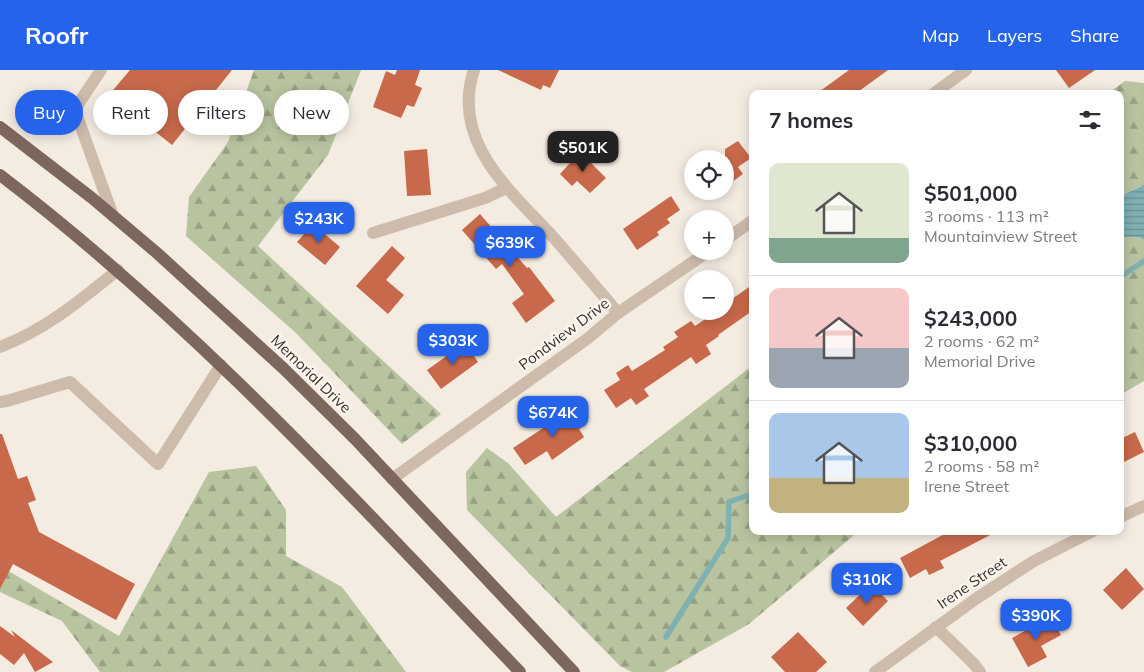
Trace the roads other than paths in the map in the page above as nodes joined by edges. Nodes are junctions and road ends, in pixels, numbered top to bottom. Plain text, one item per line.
1 (100, 70) edge
2 (474, 70) edge
3 (966, 70) edge
4 (938, 90) edge
5 (0, 127) edge
6 (0, 175) edge
7 (506, 188) junction
8 (113, 216) junction
9 (749, 223) edge
10 (374, 233) dead end
11 (734, 234) edge
12 (696, 260) edge
13 (118, 270) junction
14 (618, 313) junction
15 (0, 346) edge
16 (221, 365) junction
17 (0, 402) edge
18 (392, 479) junction
19 (1144, 506) edge
20 (1124, 515) edge
21 (1085, 535) edge
22 (936, 627) junction
23 (520, 672) edge
24 (574, 672) edge
25 (875, 672) edge
26 (980, 672) edge

1 - 8 street
2 - 7 street
3 - 4 street
5 - 8 main road, Memorial Drive
6 - 13 main road
7 - 10 street
7 - 14 street
8 - 18 main road, Memorial Drive
9 - 11 street
12 - 14 street, Pondview Drive
13 - 15 street
13 - 16 main road
14 - 18 street, Pondview Drive
16 - 17 street
16 - 23 main road
18 - 24 main road, Memorial Drive
19 - 20 street
21 - 22 street, Irene Street
22 - 25 street, Irene Street
22 - 26 street

